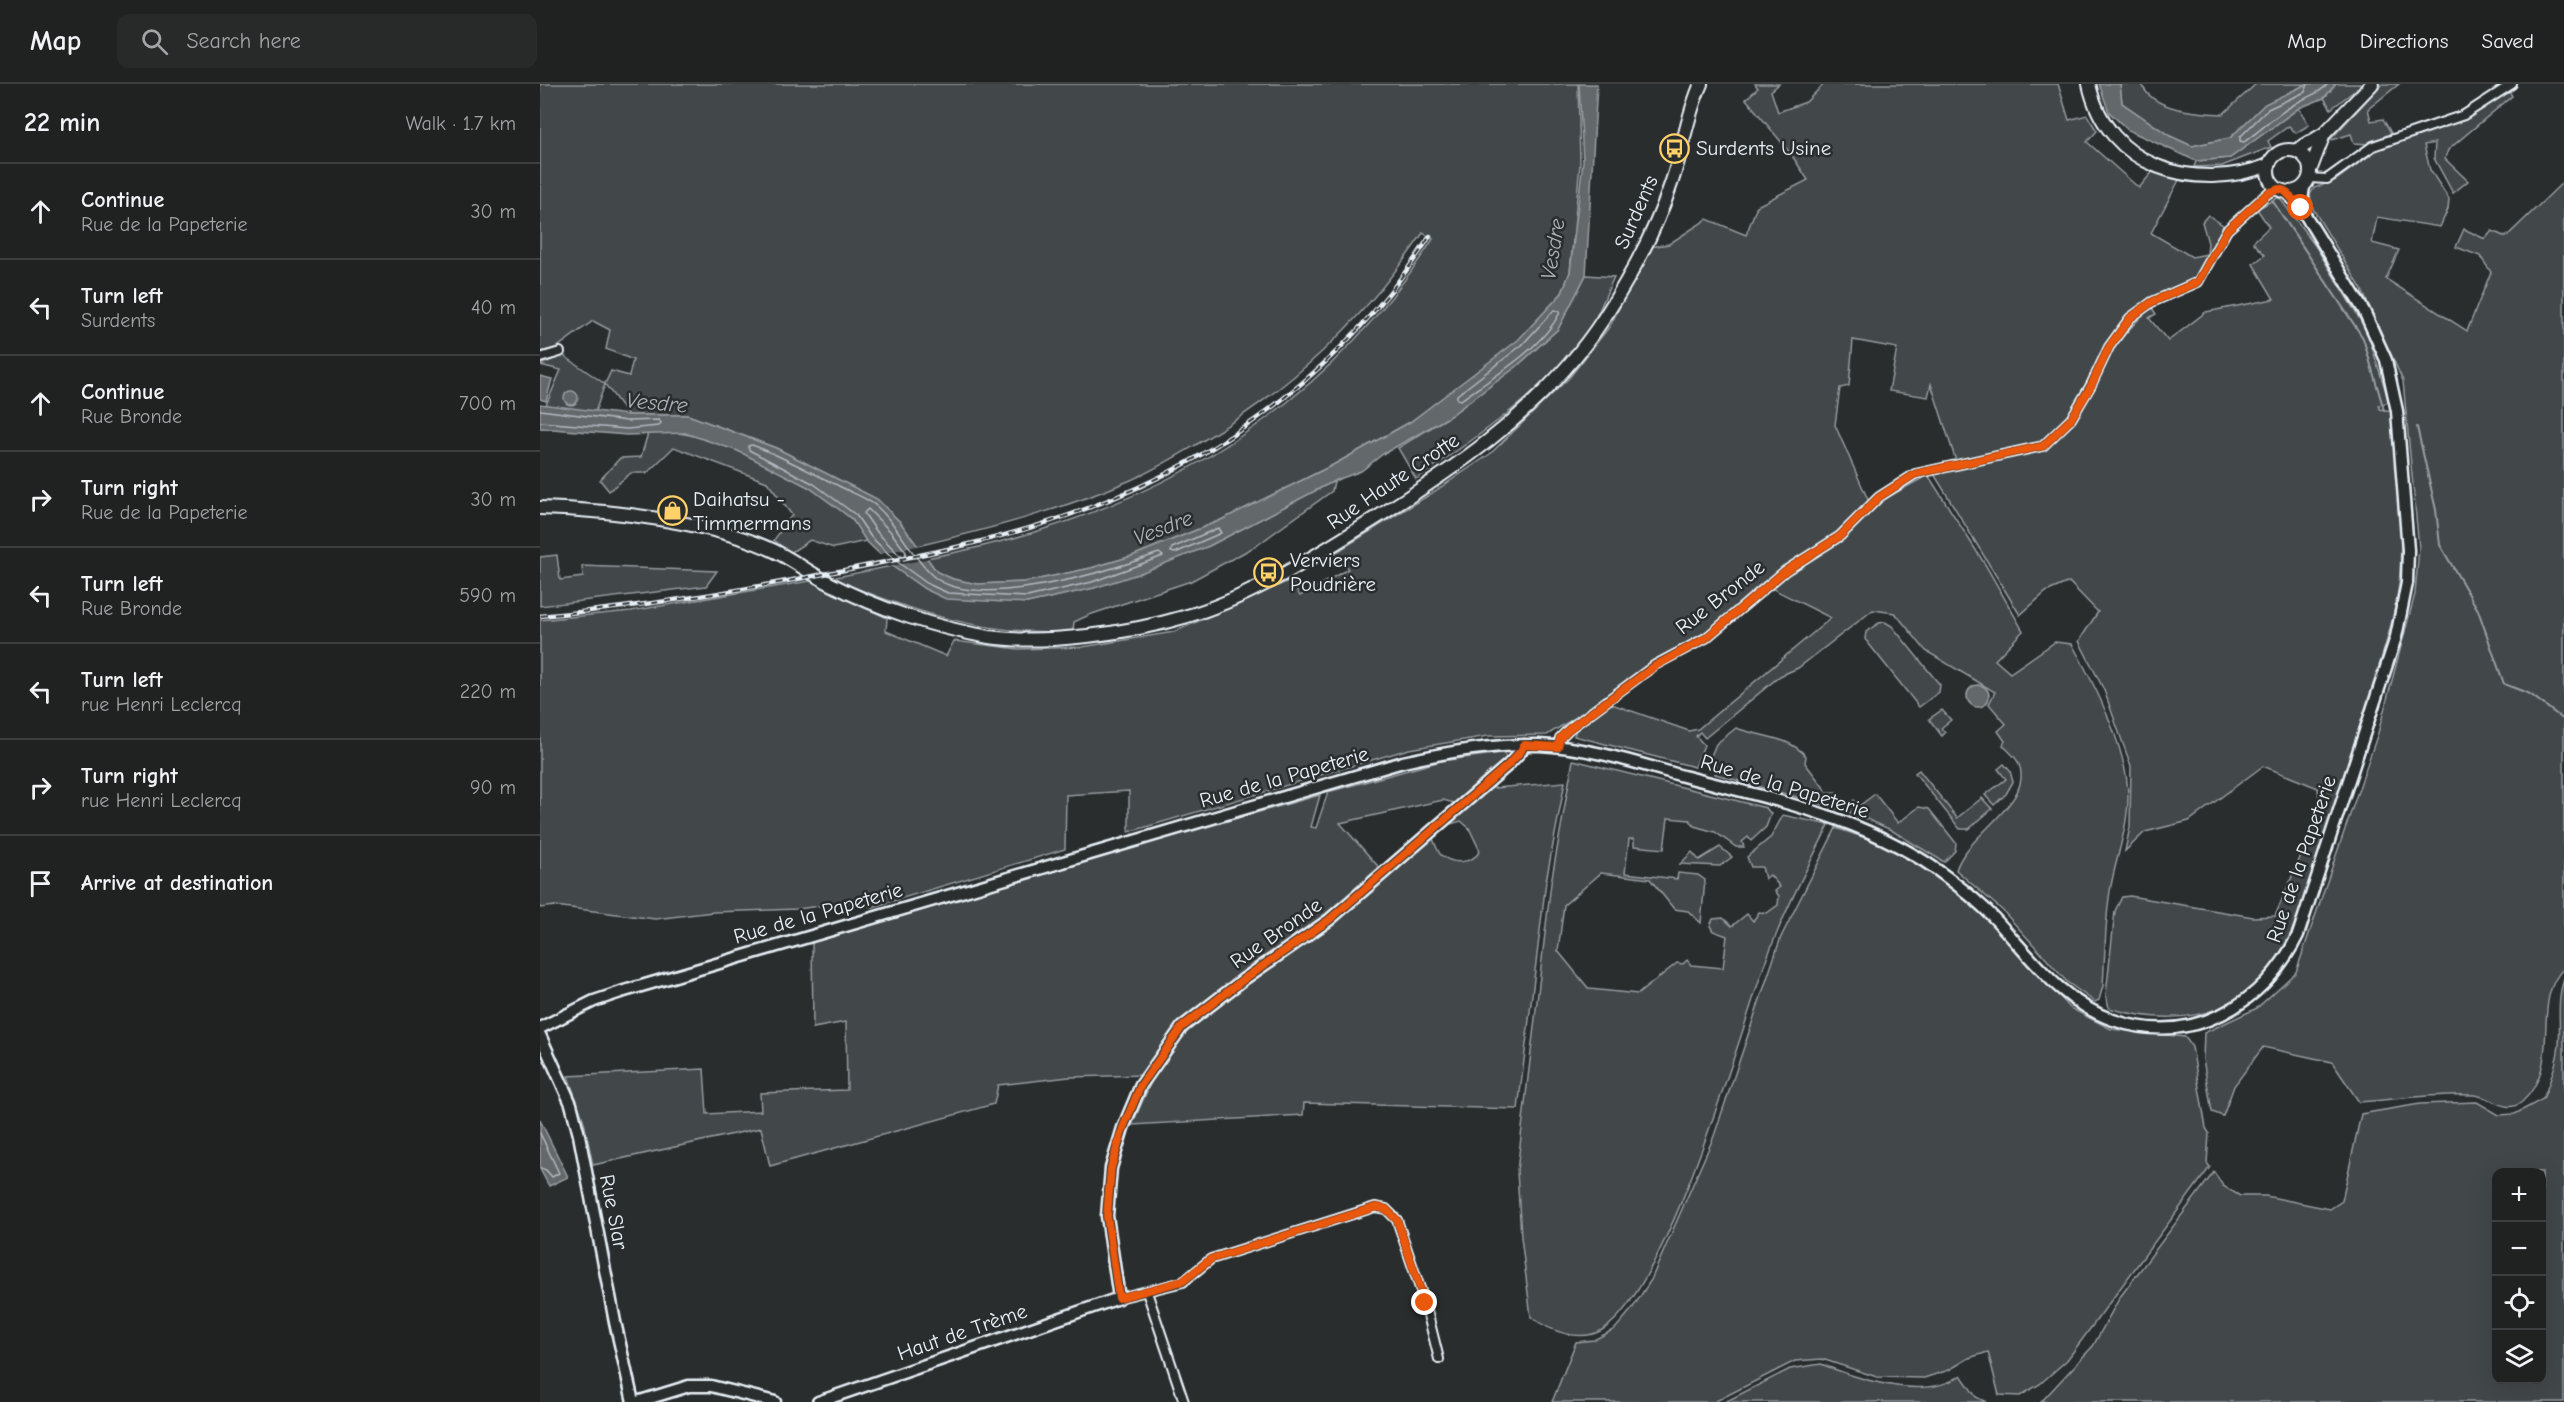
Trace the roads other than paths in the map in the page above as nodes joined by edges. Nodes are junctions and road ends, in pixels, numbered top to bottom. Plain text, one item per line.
1 (1701, 84) edge
2 (2089, 84) edge
3 (2372, 84) edge
4 (2512, 84) edge
5 (2324, 134) junction
6 (2296, 150) junction
7 (2268, 165) junction
8 (2308, 177) junction
9 (2282, 190) junction
10 (2301, 208) junction
11 (1605, 316) joint
12 (560, 352) dead end
13 (540, 358) edge
14 (540, 508) edge
15 (1524, 745) junction
16 (1558, 747) junction
17 (540, 1028) edge
18 (540, 1035) edge
19 (1147, 1292) junction
20 (1119, 1298) junction
21 (1439, 1359) dead end
22 (635, 1402) edge
23 (775, 1402) edge
24 (818, 1402) edge
25 (1184, 1402) edge

1 - 11 main road, Surdents
2 - 7 main road
3 - 5 main road
4 - 8 street
5 - 6 main road
5 - 8 main road
6 - 7 main road
6 - 8 main road
7 - 9 main road
8 - 9 main road
8 - 10 main road
9 - 10 main road, Rue de la Papeterie
9 - 16 street, Rue Bronde
10 - 16 main road, Rue de la Papeterie
11 - 14 main road, Rue Haute Crotte
12 - 13 street
15 - 16 main road, Rue de la Papeterie
15 - 17 main road, Rue de la Papeterie
15 - 20 main road, Rue Bronde
18 - 22 main road, Rue Slar
19 - 20 street
19 - 21 street
19 - 25 street
20 - 24 main road, Haut de Trème
22 - 23 main road

